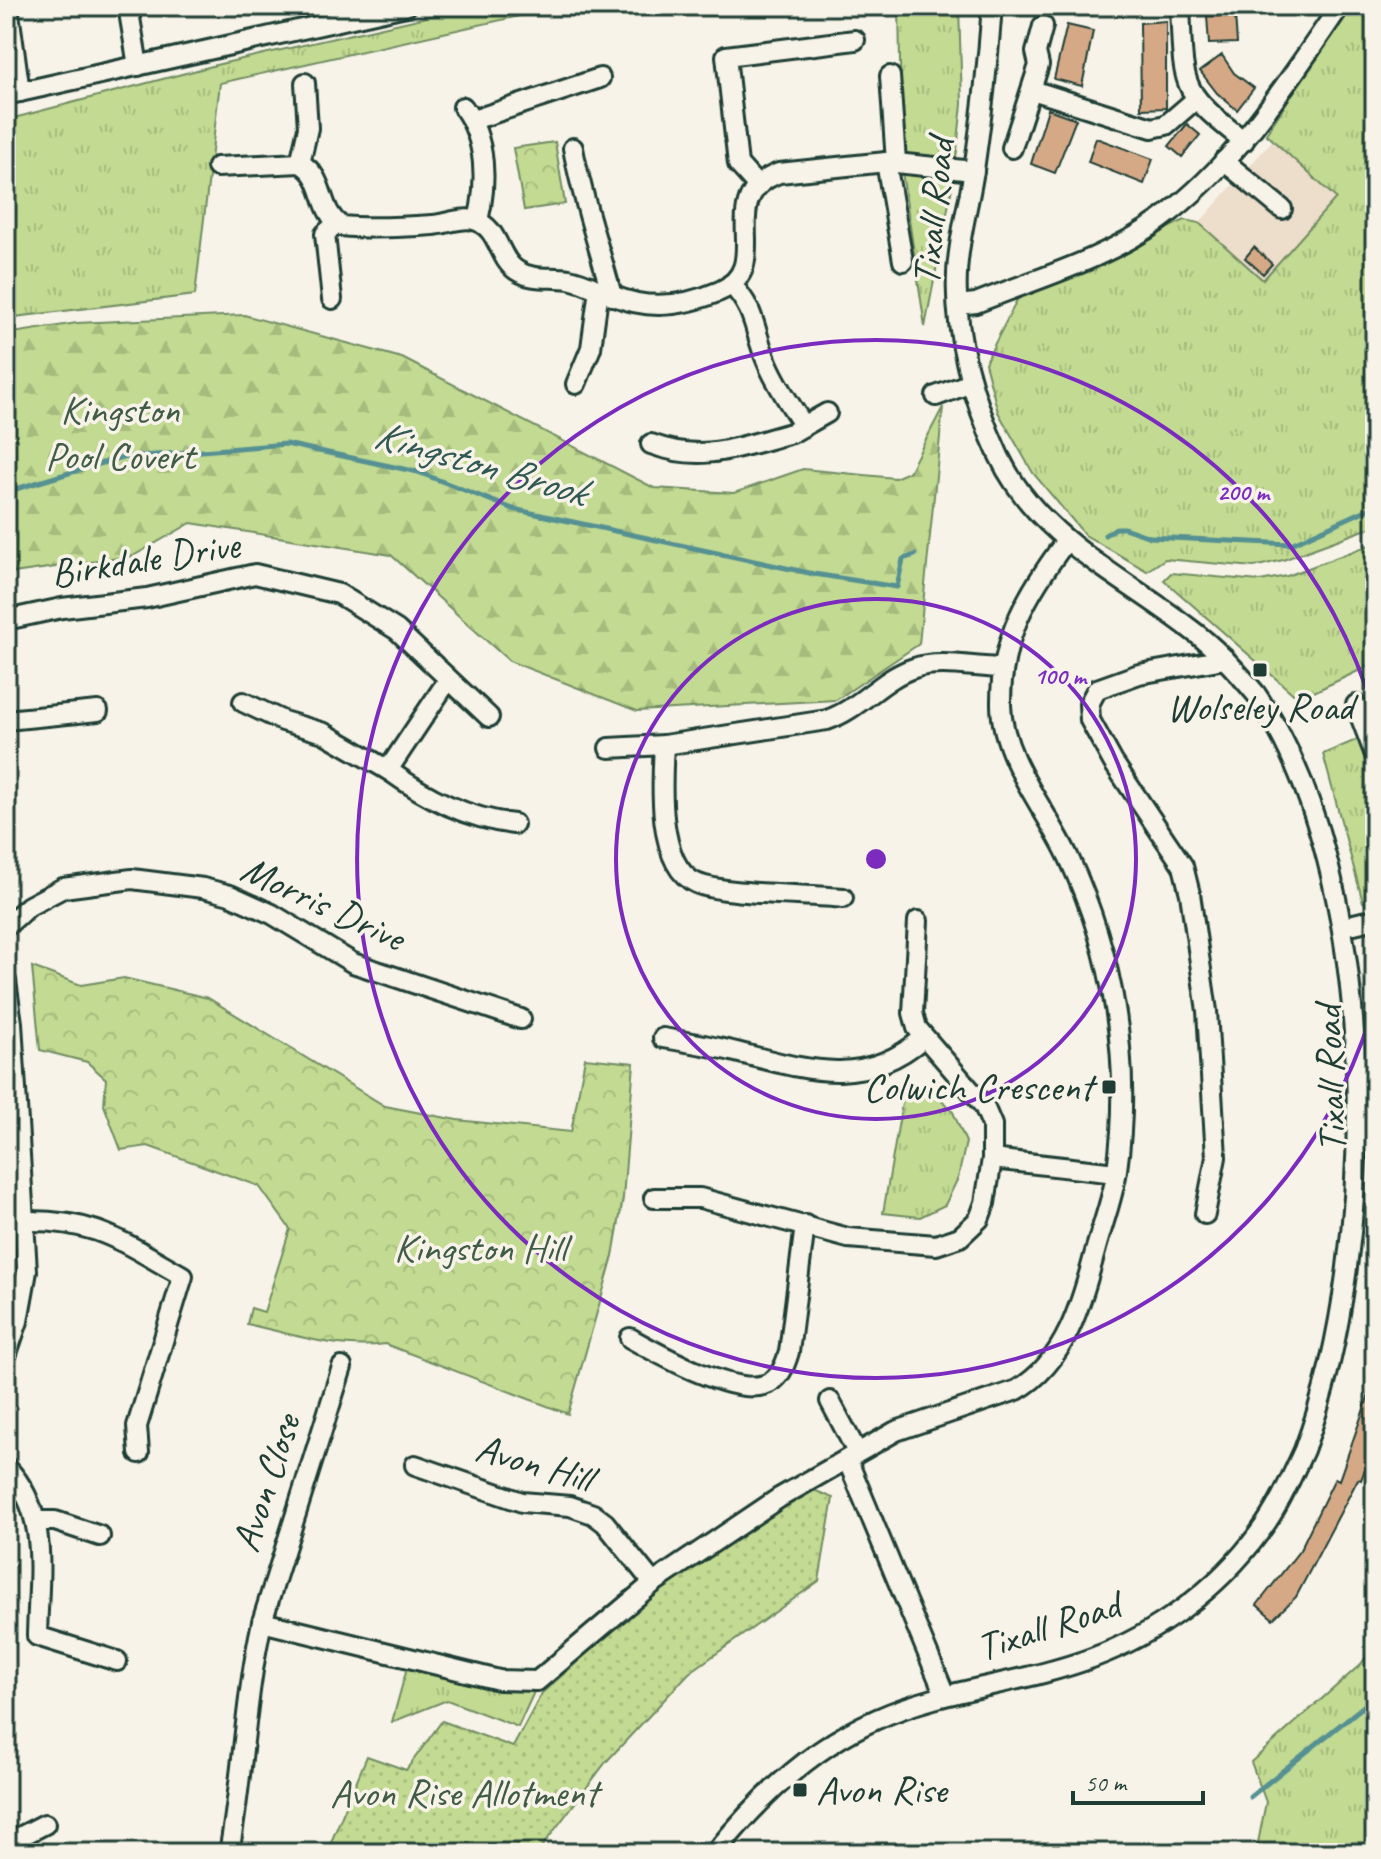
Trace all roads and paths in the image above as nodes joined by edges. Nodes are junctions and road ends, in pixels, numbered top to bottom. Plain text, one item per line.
1 (8, 6) edge
2 (128, 6) edge
3 (406, 6) edge
4 (992, 6) edge
5 (1180, 6) edge
6 (1340, 6) edge
7 (1043, 26) dead end
8 (855, 40) dead end
9 (138, 66) junction
10 (890, 76) dead end
11 (600, 78) dead end
12 (305, 83) dead end
13 (1032, 90) junction
14 (13, 93) edge
15 (1195, 100) junction
16 (1244, 141) junction
17 (573, 148) dead end
18 (1012, 148) dead end
19 (1224, 161) junction
20 (891, 162) junction
21 (300, 163) junction
22 (217, 167) dead end
23 (974, 171) junction
24 (756, 184) junction
25 (1282, 209) dead end
26 (478, 221) junction
27 (337, 223) junction
28 (903, 261) dead end
29 (731, 284) junction
30 (605, 292) junction
31 (332, 299) dead end
32 (958, 305) junction
33 (971, 383) junction
34 (576, 384) dead end
35 (936, 396) dead end
36 (827, 413) dead end
37 (804, 426) junction
38 (651, 444) dead end
39 (1066, 541) junction
40 (6, 620) edge
41 (1225, 659) junction
42 (1003, 668) junction
43 (448, 680) junction
44 (243, 702) dead end
45 (1356, 705) dead end
46 (98, 711) dead end
47 (489, 717) dead end
48 (6, 720) edge
49 (664, 745) junction
50 (609, 748) dead end
51 (1375, 755) edge
52 (388, 770) junction
53 (514, 824) dead end
54 (843, 898) dead end
55 (1375, 919) edge
56 (918, 921) dead end
57 (1354, 924) junction
58 (6, 926) edge
59 (6, 981) edge
60 (521, 1019) dead end
61 (663, 1038) dead end
62 (923, 1038) junction
63 (992, 1159) junction
64 (1116, 1173) junction
65 (654, 1198) dead end
66 (1205, 1214) dead end
67 (23, 1221) junction
68 (805, 1225) junction
69 (12, 1319) edge
70 (630, 1338) dead end
71 (6, 1356) edge
72 (342, 1367) dead end
73 (830, 1401) dead end
74 (139, 1453) dead end
75 (852, 1455) junction
76 (415, 1465) dead end
77 (6, 1467) edge
78 (37, 1521) junction
79 (100, 1536) dead end
80 (653, 1583) junction
81 (262, 1622) junction
82 (117, 1661) dead end
83 (945, 1695) junction
84 (45, 1824) dead end
85 (6, 1844) edge
86 (229, 1853) edge
87 (715, 1853) edge

1 - 14 street
2 - 9 street
3 - 9 street
4 - 23 street, Tixall Road
5 - 15 street
6 - 16 street
7 - 13 street
8 - 24 street
9 - 14 street
10 - 20 street
11 - 26 street
12 - 21 street
13 - 15 street
13 - 18 street
15 - 16 street
16 - 19 street
17 - 30 street
19 - 25 street
19 - 32 street
20 - 23 street
20 - 24 street
20 - 28 street
21 - 22 street
21 - 27 street
23 - 32 street, Tixall Road
24 - 29 street
26 - 27 street
26 - 30 street
27 - 31 street
29 - 30 street
29 - 37 street
30 - 34 street
32 - 33 street, Tixall Road
33 - 35 street
33 - 39 street, Tixall Road
36 - 37 street
37 - 38 street
39 - 41 street, Tixall Road
39 - 42 street
40 - 43 street, Birkdale Drive
41 - 57 street, Tixall Road
41 - 66 street
42 - 49 street
42 - 64 street
43 - 47 street, Birkdale Drive
43 - 52 street
44 - 52 street
45 - 51 street
46 - 48 street
49 - 50 street
49 - 54 street
52 - 53 street
55 - 57 street
56 - 62 street
57 - 83 street, Tixall Road
58 - 60 street, Morris Drive
59 - 67 street
61 - 62 street
62 - 63 street
63 - 64 street
63 - 68 street
64 - 75 street
65 - 68 street
67 - 69 street
67 - 74 street
68 - 70 street
69 - 71 street
72 - 81 street, Avon Close
73 - 75 street
75 - 80 street
75 - 83 street
76 - 80 street, Avon Hill
77 - 78 street
78 - 79 street
78 - 82 street
80 - 81 street
81 - 86 street
83 - 87 street, Tixall Road
84 - 85 street

